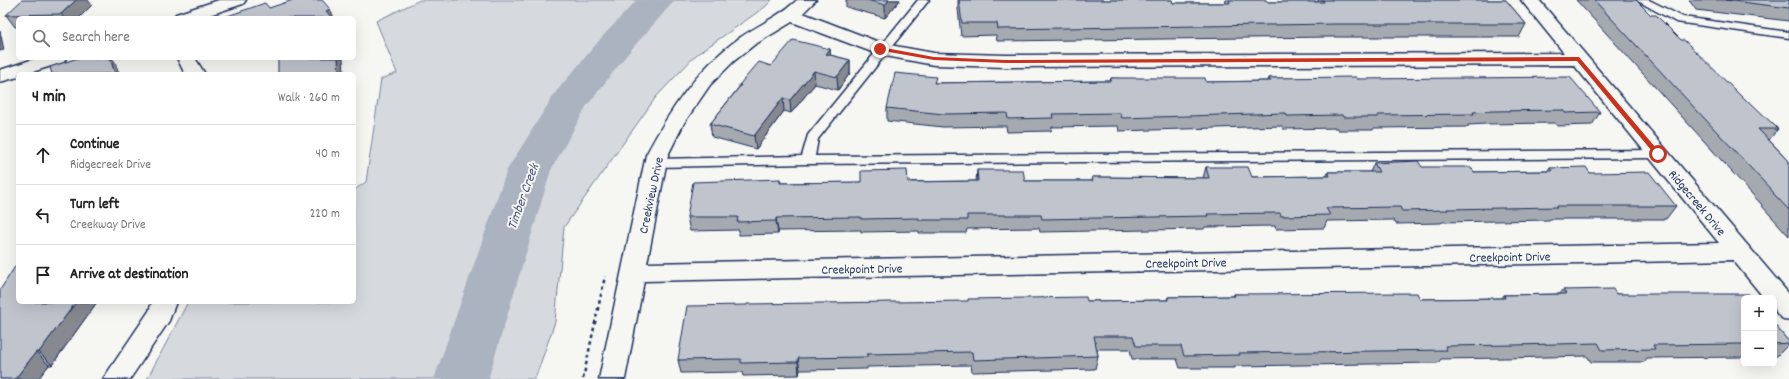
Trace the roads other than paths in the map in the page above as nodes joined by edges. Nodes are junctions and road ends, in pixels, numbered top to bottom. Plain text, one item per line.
1 (237, 0) edge
2 (807, 0) edge
3 (924, 0) edge
4 (1530, 0) edge
5 (1641, 0) edge
6 (790, 15) junction
7 (188, 16) edge
8 (1789, 35) edge
9 (884, 49) junction
10 (1579, 59) junction
11 (51, 60) edge
12 (187, 60) edge
13 (193, 72) edge
14 (0, 76) edge
15 (1658, 154) junction
16 (808, 160) junction
17 (656, 163) junction
18 (1740, 252) junction
19 (633, 272) junction
20 (163, 304) edge
21 (1789, 311) edge
22 (116, 379) edge
23 (612, 379) edge

1 - 7 street
2 - 6 street, Creekview Drive
3 - 9 lane
4 - 10 street, Ridgecreek Drive
5 - 8 lane
6 - 9 street
6 - 17 street, Creekview Drive
9 - 10 street
9 - 16 lane
10 - 15 street, Ridgecreek Drive
11 - 14 street
12 - 13 street
15 - 16 lane
15 - 18 street, Ridgecreek Drive
16 - 17 lane
17 - 19 street, Creekview Drive
18 - 19 street, Creekpoint Drive
18 - 21 street, Ridgecreek Drive
19 - 23 street, Creekview Drive
20 - 22 street

